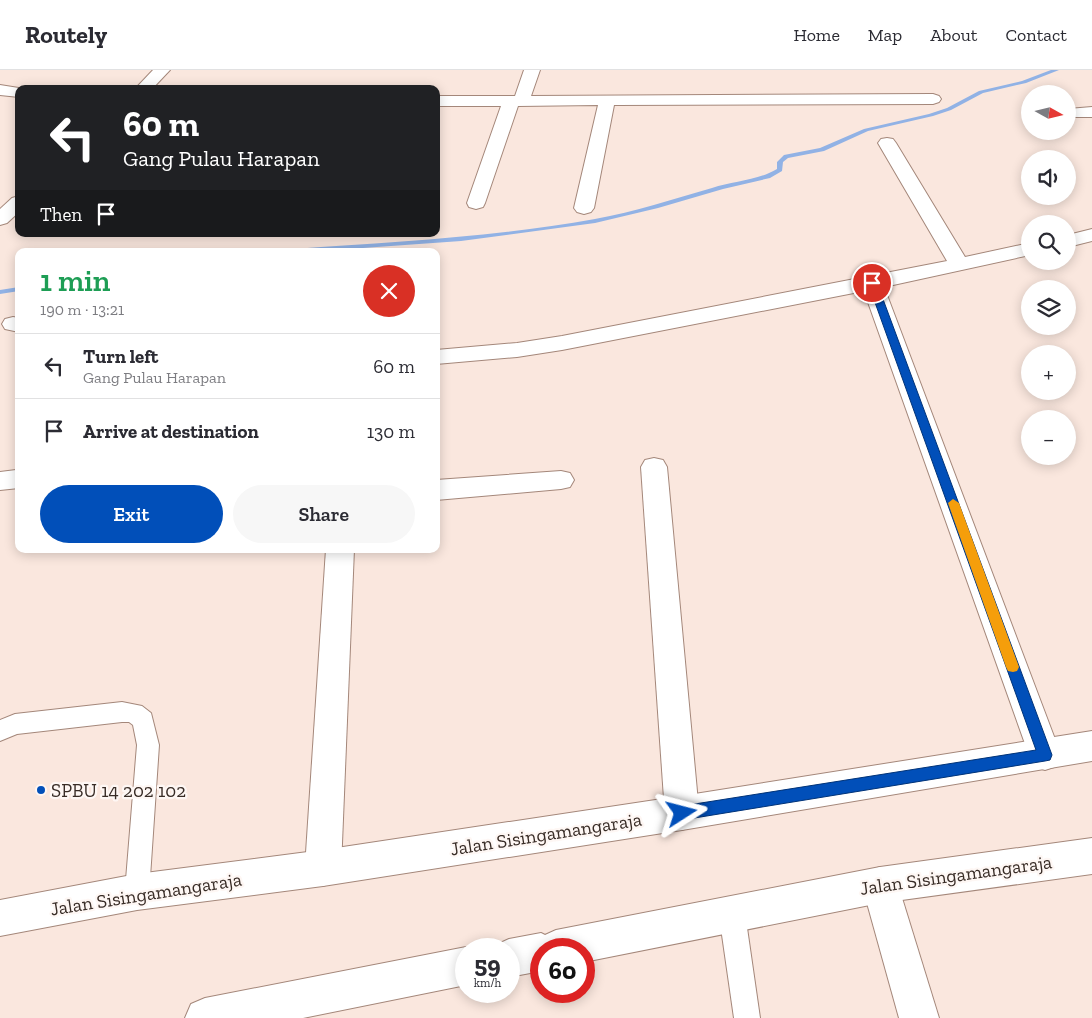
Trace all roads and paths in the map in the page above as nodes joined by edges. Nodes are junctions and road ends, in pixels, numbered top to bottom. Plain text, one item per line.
1 (162, 70) edge
2 (532, 70) edge
3 (147, 85) edge
4 (0, 90) edge
5 (15, 92) edge
6 (933, 99) dead end
7 (440, 101) edge
8 (606, 101) junction
9 (516, 102) junction
10 (1092, 112) edge
11 (1076, 113) edge
12 (887, 143) dead end
13 (476, 203) dead end
14 (584, 208) dead end
15 (1092, 235) edge
16 (1076, 239) edge
17 (1021, 251) edge
18 (960, 265) junction
19 (872, 283) junction
20 (440, 357) edge
21 (654, 467) dead end
22 (561, 480) dead end
23 (440, 490) edge
24 (340, 553) edge
25 (0, 731) edge
26 (1092, 746) edge
27 (1045, 755) junction
28 (682, 813) junction
29 (1092, 856) edge
30 (323, 868) junction
31 (880, 885) junction
32 (137, 892) junction
33 (732, 914) junction
34 (0, 918) edge
35 (595, 941) edge
36 (455, 968) edge
37 (204, 1018) edge
38 (747, 1018) edge
39 (919, 1018) edge

1 - 3 street
2 - 9 street
4 - 5 street
6 - 8 street
7 - 9 street
8 - 9 street
8 - 14 street
9 - 13 street
10 - 11 street
12 - 18 street
15 - 16 street
17 - 18 street
18 - 19 street
19 - 20 street
19 - 27 street
21 - 28 street
22 - 23 street
24 - 30 street
25 - 32 lane
26 - 27 street, Jalan Sisingamangaraja
27 - 28 street, Jalan Sisingamangaraja
28 - 30 street, Jalan Sisingamangaraja
29 - 31 street, Jalan Sisingamangaraja
30 - 32 street, Jalan Sisingamangaraja
31 - 33 street, Jalan Sisingamangaraja
31 - 39 street
32 - 34 street, Jalan Sisingamangaraja
33 - 35 street, Jalan Sisingamangaraja
33 - 38 lane
36 - 37 street

